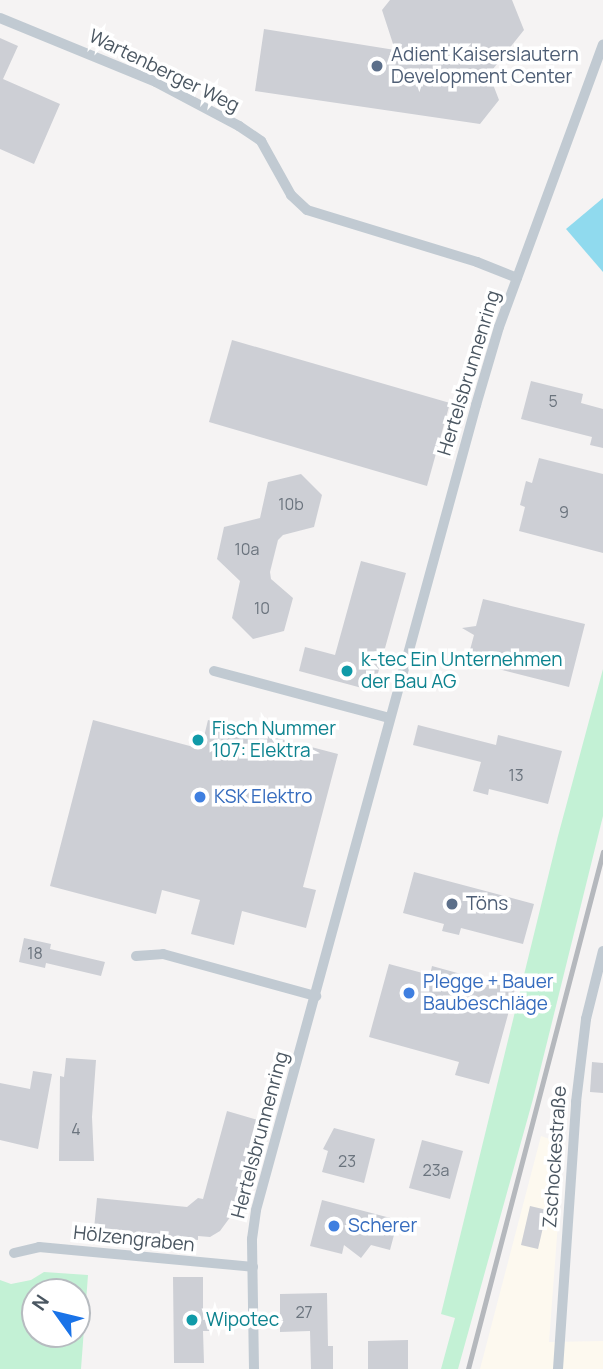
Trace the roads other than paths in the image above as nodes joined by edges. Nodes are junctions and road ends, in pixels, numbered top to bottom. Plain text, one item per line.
1 (0, 18) edge
2 (603, 46) edge
3 (517, 278) junction
4 (214, 671) dead end
5 (390, 718) junction
6 (603, 951) edge
7 (136, 956) dead end
8 (316, 996) junction
9 (14, 1253) dead end
10 (253, 1268) junction
11 (254, 1369) edge
12 (558, 1369) edge

1 - 3 street, Wartenberger Weg
2 - 3 street, Hertelsbrunnenring
3 - 5 street, Hertelsbrunnenring
4 - 5 street
5 - 8 street, Hertelsbrunnenring
6 - 12 street, Zschockestraße
7 - 8 street
8 - 10 street, Hertelsbrunnenring
9 - 10 street, Hölzengraben
10 - 11 street, Hertelsbrunnenring

